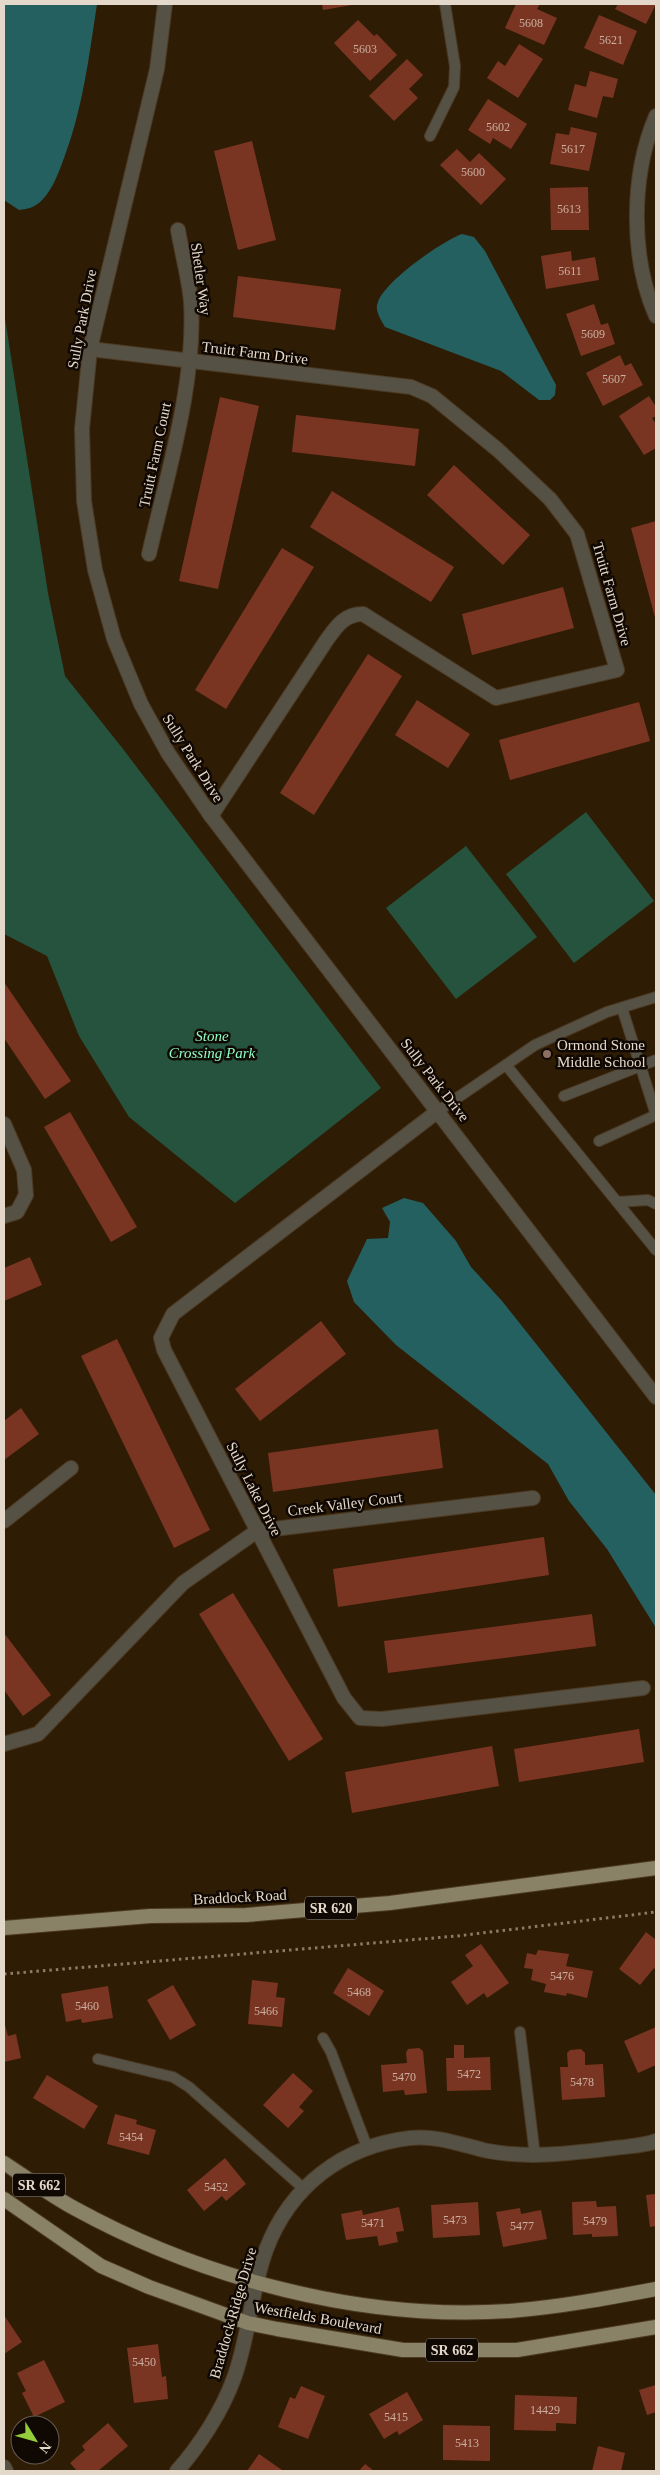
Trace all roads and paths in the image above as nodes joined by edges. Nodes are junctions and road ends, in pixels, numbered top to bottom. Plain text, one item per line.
1 (166, 4) edge
2 (445, 4) edge
3 (656, 116) edge
4 (430, 136) dead end
5 (178, 230) dead end
6 (656, 316) edge
7 (90, 349) junction
8 (190, 362) junction
9 (149, 554) dead end
10 (210, 816) junction
11 (656, 998) edge
12 (622, 1008) junction
13 (656, 1060) edge
14 (506, 1065) junction
15 (640, 1065) junction
16 (564, 1096) dead end
17 (438, 1111) junction
18 (656, 1115) edge
19 (4, 1124) edge
20 (598, 1141) dead end
21 (617, 1202) junction
22 (656, 1204) edge
23 (4, 1216) edge
24 (656, 1250) edge
25 (656, 1397) edge
26 (71, 1468) dead end
27 (533, 1498) dead end
28 (4, 1521) edge
29 (257, 1531) junction
30 (643, 1688) dead end
31 (4, 1744) edge
32 (656, 1868) edge
33 (656, 1912) edge
34 (4, 1928) edge
35 (4, 1974) edge
36 (520, 2032) dead end
37 (323, 2038) dead end
38 (98, 2059) dead end
39 (656, 2141) edge
40 (367, 2147) junction
41 (535, 2156) junction
42 (4, 2163) edge
43 (303, 2188) junction
44 (4, 2199) edge
45 (258, 2282) junction
46 (656, 2289) edge
47 (248, 2323) junction
48 (656, 2327) edge
49 (4, 2467) edge
50 (6, 2471) edge
51 (177, 2471) edge

1 - 7 street, Sully Park Drive
2 - 4 lane
3 - 6 street
5 - 8 street, Shetler Way
7 - 8 street, Truitt Farm Drive
7 - 10 street, Sully Park Drive
8 - 9 street, Truitt Farm Court
8 - 10 street, Truitt Farm Drive
10 - 17 street, Sully Park Drive
11 - 12 lane
12 - 14 lane
12 - 15 lane
13 - 15 lane
14 - 17 lane
14 - 21 lane
15 - 16 lane
15 - 18 lane
17 - 25 street, Sully Park Drive
17 - 29 street, Sully Lake Drive
18 - 20 lane
19 - 23 street
21 - 22 lane
21 - 24 lane
26 - 28 street
27 - 29 street, Creek Valley Court
29 - 30 street, Sully Lake Drive
29 - 31 street, Creek Valley Court
32 - 34 main road, Braddock Road / SR 620
33 - 35 path
36 - 41 lane
37 - 40 lane
38 - 43 lane
39 - 41 street, Braddock Ridge Drive
40 - 41 street, Braddock Ridge Drive
40 - 43 street, Braddock Ridge Drive
42 - 45 main road, Westfields Boulevard / SR 662
43 - 45 street, Braddock Ridge Drive
44 - 47 main road, Westfields Boulevard / SR 662
45 - 46 main road, Westfields Boulevard / SR 662
45 - 47 street, Braddock Ridge Drive
47 - 48 main road, Westfields Boulevard / SR 662
47 - 51 street, Braddock Ridge Drive
49 - 50 street

